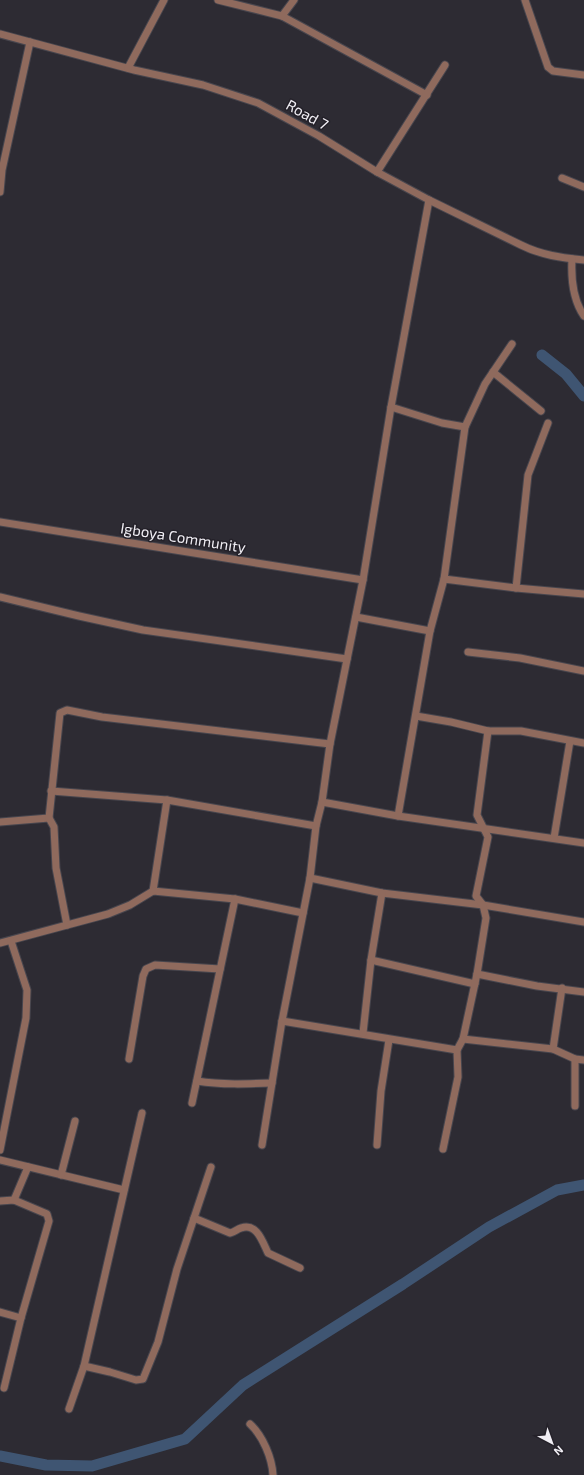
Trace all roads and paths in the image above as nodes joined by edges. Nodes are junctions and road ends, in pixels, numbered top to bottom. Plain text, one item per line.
1 (164, 0) edge
2 (218, 0) edge
3 (294, 0) edge
4 (525, 0) edge
5 (282, 16) junction
6 (0, 34) edge
7 (30, 42) junction
8 (445, 65) dead end
9 (128, 68) junction
10 (584, 75) edge
11 (427, 95) junction
12 (377, 172) junction
13 (562, 178) dead end
14 (584, 187) edge
15 (0, 192) edge
16 (429, 200) junction
17 (572, 259) junction
18 (584, 260) edge
19 (584, 316) edge
20 (512, 344) dead end
21 (493, 372) junction
22 (391, 407) junction
23 (541, 411) dead end
24 (548, 423) dead end
25 (465, 427) junction
26 (0, 522) edge
27 (444, 578) junction
28 (363, 580) junction
29 (516, 588) junction
30 (584, 593) edge
31 (0, 596) edge
32 (356, 617) junction
33 (430, 631) junction
34 (468, 652) dead end
35 (347, 659) junction
36 (584, 671) edge
37 (416, 716) junction
38 (488, 731) junction
39 (570, 741) junction
40 (584, 743) edge
41 (330, 744) junction
42 (51, 791) junction
43 (167, 800) junction
44 (322, 802) junction
45 (398, 816) junction
46 (49, 818) junction
47 (0, 822) edge
48 (316, 826) junction
49 (482, 828) junction
50 (554, 838) junction
51 (584, 843) edge
52 (310, 878) junction
53 (154, 892) junction
54 (382, 893) junction
55 (235, 899) junction
56 (484, 905) junction
57 (303, 913) junction
58 (584, 922) edge
59 (67, 925) junction
60 (11, 941) junction
61 (0, 944) edge
62 (371, 960) junction
63 (220, 969) junction
64 (477, 974) junction
65 (475, 984) junction
66 (562, 988) junction
67 (584, 992) edge
68 (282, 1021) junction
69 (364, 1033) junction
70 (463, 1039) junction
71 (389, 1040) junction
72 (553, 1049) junction
73 (457, 1050) junction
74 (575, 1059) junction
75 (129, 1060) dead end
76 (584, 1060) edge
77 (197, 1081) junction
78 (272, 1083) junction
79 (192, 1103) dead end
80 (575, 1106) dead end
81 (142, 1113) dead end
82 (74, 1121) dead end
83 (262, 1145) dead end
84 (377, 1145) dead end
85 (443, 1149) dead end
86 (0, 1150) edge
87 (0, 1160) edge
88 (28, 1167) junction
89 (210, 1167) dead end
90 (61, 1175) junction
91 (124, 1190) junction
92 (14, 1200) junction
93 (0, 1201) edge
94 (194, 1218) junction
95 (300, 1268) dead end
96 (0, 1312) edge
97 (21, 1318) junction
98 (84, 1366) junction
99 (4, 1388) dead end
100 (69, 1409) dead end
101 (250, 1424) dead end
102 (273, 1475) edge

1 - 9 street
2 - 5 street
3 - 5 street
4 - 10 street
5 - 11 street
6 - 7 street, Road 7
7 - 9 street, Road 7
7 - 15 street
8 - 11 street
9 - 12 street, Road 7
11 - 12 street
12 - 16 street, Road 7
13 - 14 street
16 - 17 street, Road 7
16 - 22 street
17 - 18 street, Road 7
17 - 19 street
20 - 21 street
21 - 23 street
21 - 25 street
22 - 25 street
22 - 28 street
24 - 29 street
25 - 27 street
26 - 28 street, Igboya Community
27 - 29 street
27 - 33 street
28 - 32 street
29 - 30 street
31 - 35 street
32 - 33 street
32 - 35 street
33 - 37 street
34 - 36 street
35 - 41 street
37 - 38 street
37 - 45 street
38 - 39 street
38 - 49 street
39 - 40 street
39 - 50 street
41 - 42 street
41 - 44 street
42 - 43 street
42 - 46 street
43 - 48 street
43 - 53 street
44 - 45 street
44 - 48 street
45 - 49 street
46 - 47 street
46 - 59 street
48 - 52 street
49 - 50 street
49 - 56 street
50 - 51 street
52 - 54 street
52 - 57 street
53 - 55 street
53 - 59 street
54 - 56 street
54 - 62 street
55 - 57 street
55 - 63 street
56 - 58 street
56 - 64 street
57 - 68 street
59 - 60 street
60 - 61 street
60 - 86 street
62 - 65 street
62 - 69 street
63 - 75 street
63 - 77 street
64 - 65 street
64 - 66 street
65 - 70 street
66 - 67 street
66 - 72 street
68 - 69 street
68 - 78 street
69 - 71 street
70 - 72 street
70 - 73 street
71 - 73 street
71 - 84 street
72 - 74 street
73 - 85 street
74 - 76 street
74 - 80 street
77 - 78 street
77 - 79 street
78 - 83 street
81 - 91 street
82 - 90 street
87 - 88 street
88 - 90 street
88 - 92 street
89 - 94 street
90 - 91 street
91 - 98 street
92 - 93 street
92 - 97 street
94 - 95 street
94 - 98 street
96 - 97 street
97 - 99 street
98 - 100 street
101 - 102 street

